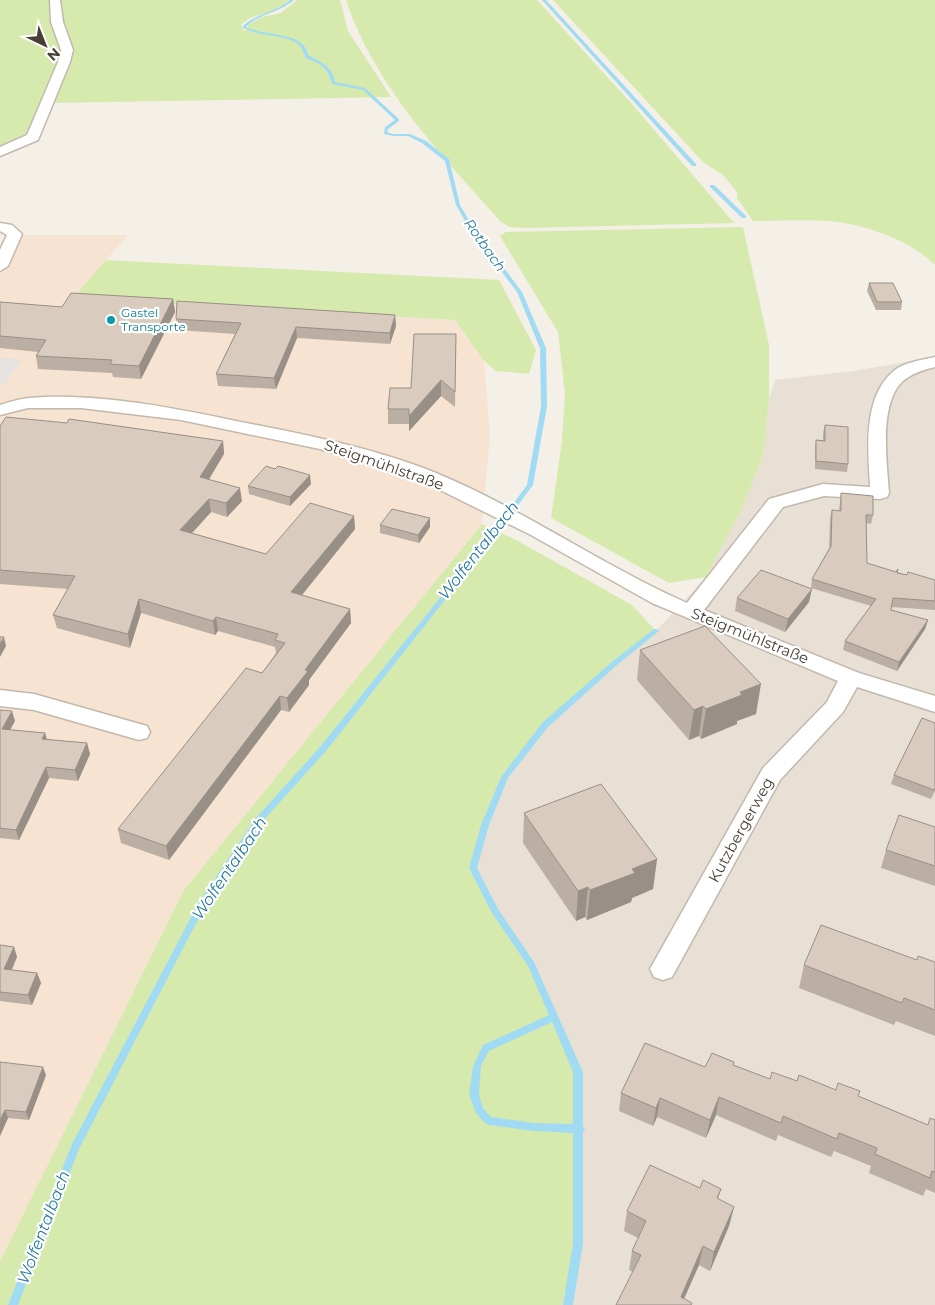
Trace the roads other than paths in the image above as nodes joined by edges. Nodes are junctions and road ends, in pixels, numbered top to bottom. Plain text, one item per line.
1 (55, 0) edge
2 (0, 152) edge
3 (0, 227) edge
4 (0, 266) edge
5 (935, 362) edge
6 (2, 406) edge
7 (691, 612) junction
8 (851, 678) junction
9 (0, 698) edge
10 (935, 704) edge
11 (139, 732) dead end
12 (663, 969) dead end

1 - 2 street
3 - 4 street
5 - 7 street
6 - 7 street, Steigmühlstraße
7 - 8 street, Steigmühlstraße
8 - 10 street, Steigmühlstraße
8 - 12 street, Kutzbergerweg
9 - 11 street

